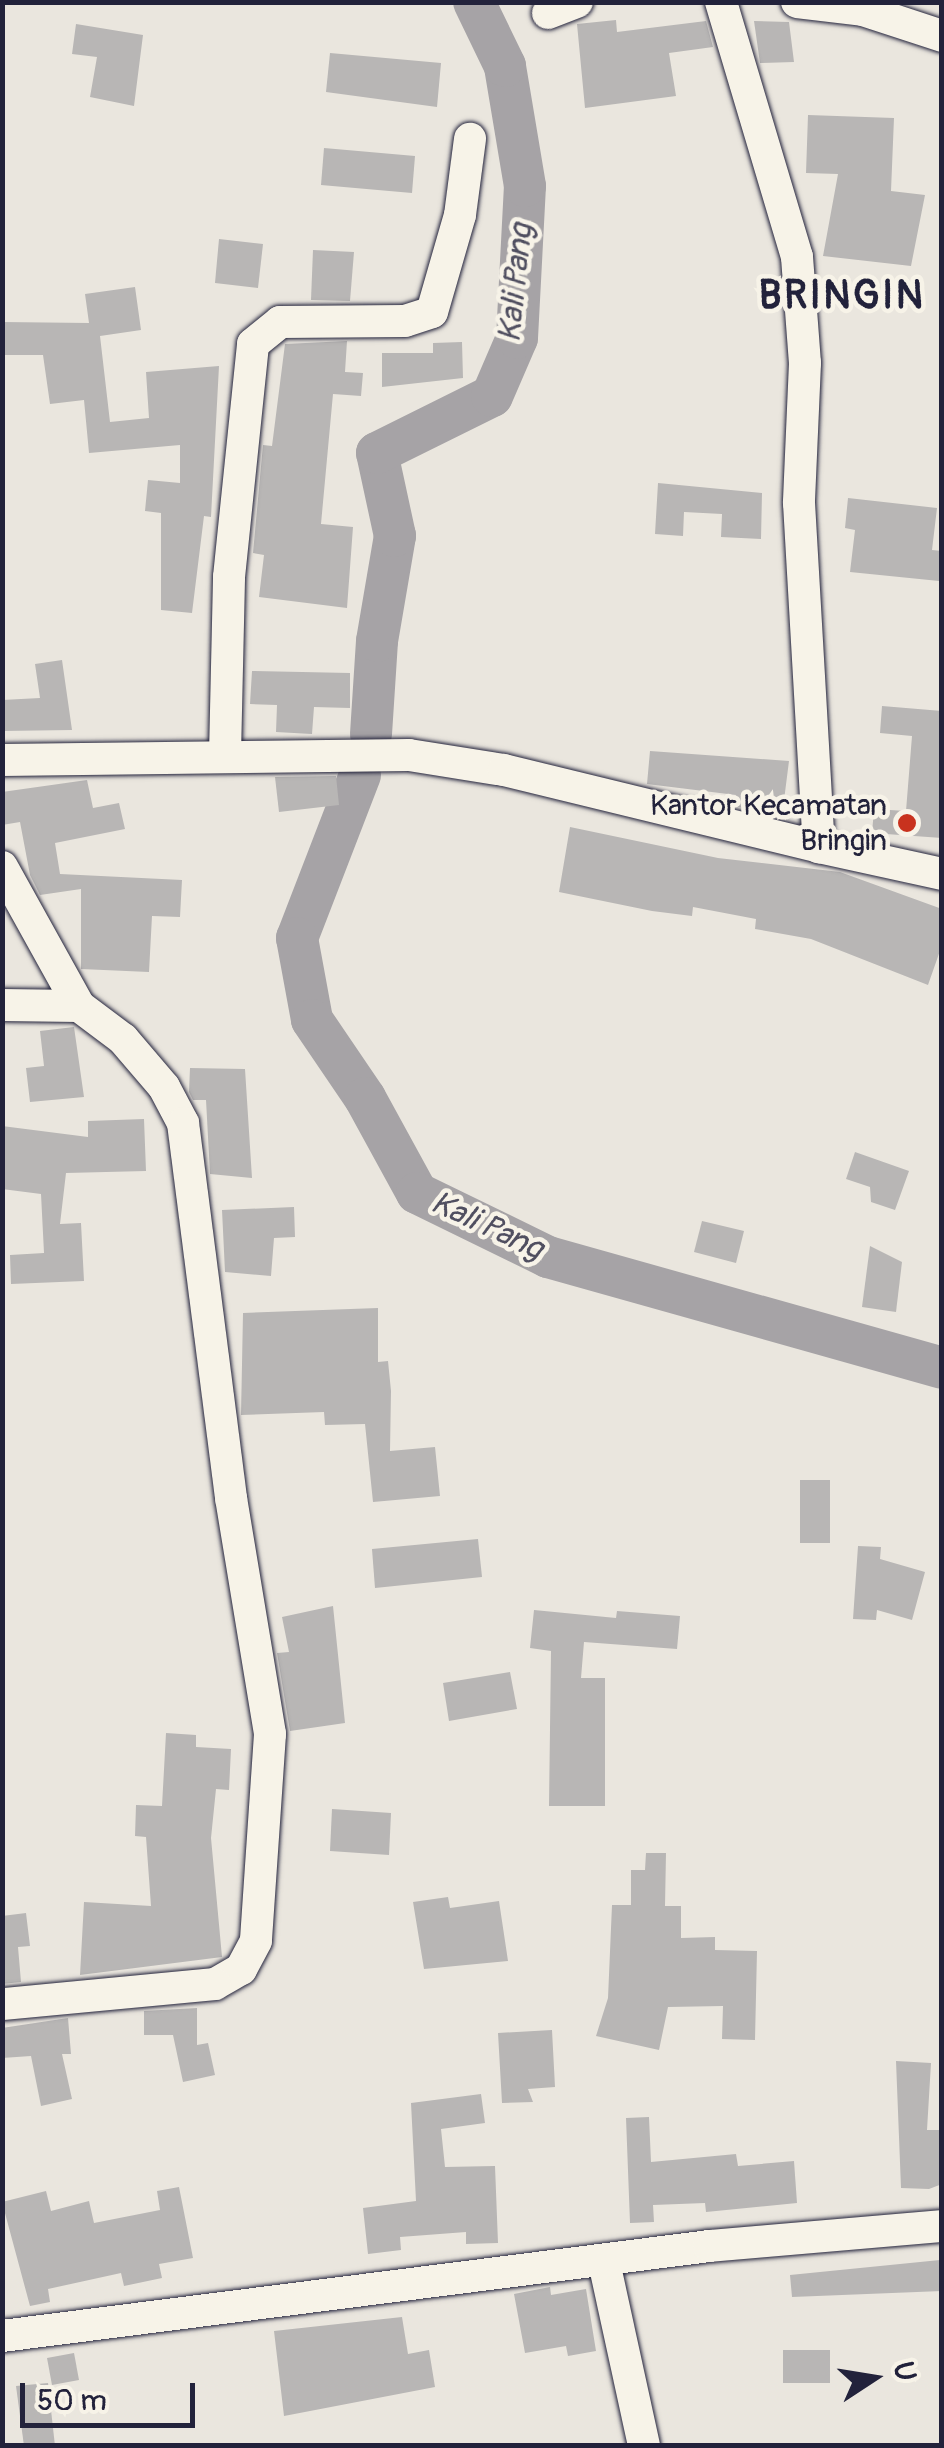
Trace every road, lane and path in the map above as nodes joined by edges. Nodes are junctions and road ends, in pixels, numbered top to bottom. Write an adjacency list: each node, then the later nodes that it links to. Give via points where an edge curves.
1 (721, 2): 7 (street, via 798,257 804,363 800,503)
2 (797, 2): 3 (street, via 864,10)
3 (942, 36)
4 (470, 139): 5 (street, via 460,216 432,312 405,322 280,322 253,344 229,577)
5 (226, 755): 6 (street); 7 (street, via 408,755 504,770)
6 (2, 760)
7 (819, 847): 9 (street)
8 (2, 867): 11 (street)
9 (942, 874)
10 (2, 1006): 11 (street)
11 (79, 1006): 12 (street, via 122,1039 164,1087 182,1124 195,1184 231,1498 270,1734 256,1942 241,1969 215,1984)
12 (2, 2004)
13 (942, 2226): 14 (street)
14 (604, 2262): 15 (street); 16 (street)
15 (2, 2336)
16 (644, 2446)

